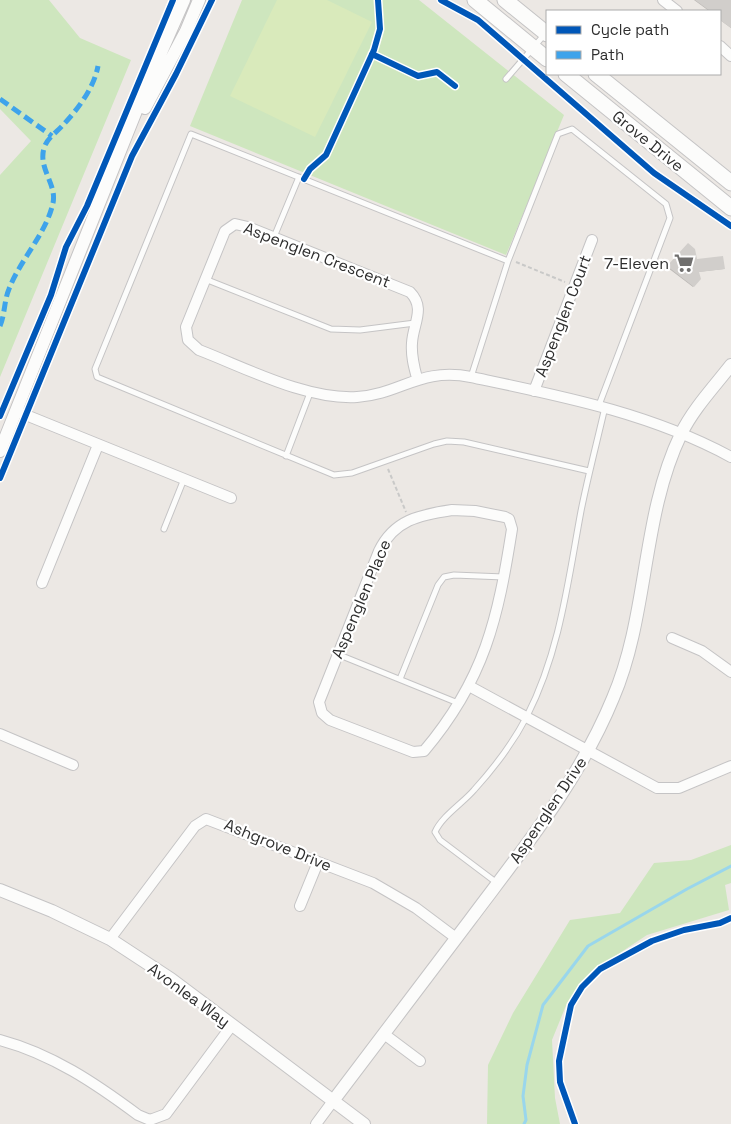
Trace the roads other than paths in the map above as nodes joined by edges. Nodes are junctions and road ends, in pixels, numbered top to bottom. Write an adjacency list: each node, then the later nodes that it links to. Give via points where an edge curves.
1 (184, 0): 16 (street)
2 (199, 0): 16 (street)
3 (475, 0): 9 (main road)
4 (505, 0): 7 (main road)
5 (663, 0): 6 (street)
6 (676, 10)
7 (546, 32)
8 (546, 34): 9 (lane)
9 (533, 47): 12 (main road); 15 (lane)
10 (721, 47): 11 (street)
11 (731, 56)
12 (546, 58)
13 (567, 75): 19 (main road, Grove Drive)
14 (597, 75): 18 (main road, Grove Drive)
15 (506, 79)
16 (113, 172): 31 (street)
17 (299, 177): 20 (lane); 22 (lane); 35 (lane, via 192,134 95,369 97,377)
18 (731, 183)
19 (731, 208)
20 (274, 237): 23 (street, Aspenglen Crescent, via 240,224 230,226 222,237); 24 (street, Aspenglen Crescent, via 410,292 418,302)
21 (592, 240): 28 (street, Aspenglen Court)
22 (508, 261): 26 (lane); 30 (lane, via 558,134 572,129 666,204 670,218 668,225)
23 (205, 279): 24 (lane, via 331,329 360,330); 29 (street, Aspenglen Crescent, via 186,326 185,334 193,346)
24 (416, 323): 27 (street, Aspenglen Crescent, via 411,352)
25 (731, 365): 32 (street, Aspenglen Drive)
26 (471, 377): 27 (street, Aspenglen Crescent, via 440,374); 28 (street, Aspenglen Crescent)
27 (417, 378): 29 (street, Aspenglen Crescent, via 367,396 334,398)
28 (534, 391): 30 (street, Aspenglen Crescent)
29 (310, 393): 35 (lane)
30 (602, 406): 32 (street, Aspenglen Crescent); 37 (lane)
31 (16, 412): 33 (street); 34 (street)
32 (682, 432): 36 (street, Aspenglen Crescent); 51 (street, Aspenglen Drive, via 661,487 625,661 614,697)
33 (98, 445): 38 (street); 42 (street)
34 (0, 451)
35 (286, 456): 37 (lane, via 339,476 455,440)
36 (731, 457)
37 (590, 471): 49 (lane, via 558,636)
38 (184, 479): 39 (street); 40 (lane)
39 (231, 498)
40 (164, 529)
41 (504, 577): 44 (street, Aspenglen Place, via 512,529 509,519 475,511 452,510 402,524 388,534 378,551); 46 (lane, via 444,577); 47 (street, Aspenglen Place, via 493,628)
42 (42, 583)
43 (672, 638): 45 (street, via 702,652)
44 (337, 654): 46 (lane); 48 (street, Aspenglen Place, via 319,702 322,712 330,720 408,751 420,752 431,743)
45 (731, 672)
46 (400, 679): 48 (lane)
47 (469, 686): 48 (street, Aspenglen Place); 49 (street)
48 (459, 703)
49 (526, 717): 51 (street); 55 (lane, via 497,763 436,832 440,840)
50 (0, 734): 52 (street)
51 (588, 749): 53 (street, via 664,789 679,788); 55 (street, Aspenglen Drive, via 568,786)
52 (73, 765)
53 (731, 766)
54 (318, 862): 57 (street); 58 (street, Ashgrove Drive, via 387,890); 59 (street, Ashgrove Drive, via 206,818 195,826)
55 (497, 884): 58 (street, Aspenglen Drive)
56 (0, 890): 59 (street, Avonlea Way)
57 (300, 906)
58 (456, 938): 61 (street, Aspenglen Drive)
59 (110, 939): 60 (street, Avonlea Way)
60 (232, 1025): 62 (street, via 166,1114 150,1120 76,1072 20,1045); 64 (street, Avonlea Way)
61 (384, 1034): 63 (street); 64 (street, Aspenglen Drive)
62 (0, 1040)
63 (420, 1061)
64 (334, 1101): 65 (street, Aspenglen Drive); 66 (street, Avonlea Way)
65 (316, 1124)
66 (364, 1124)

